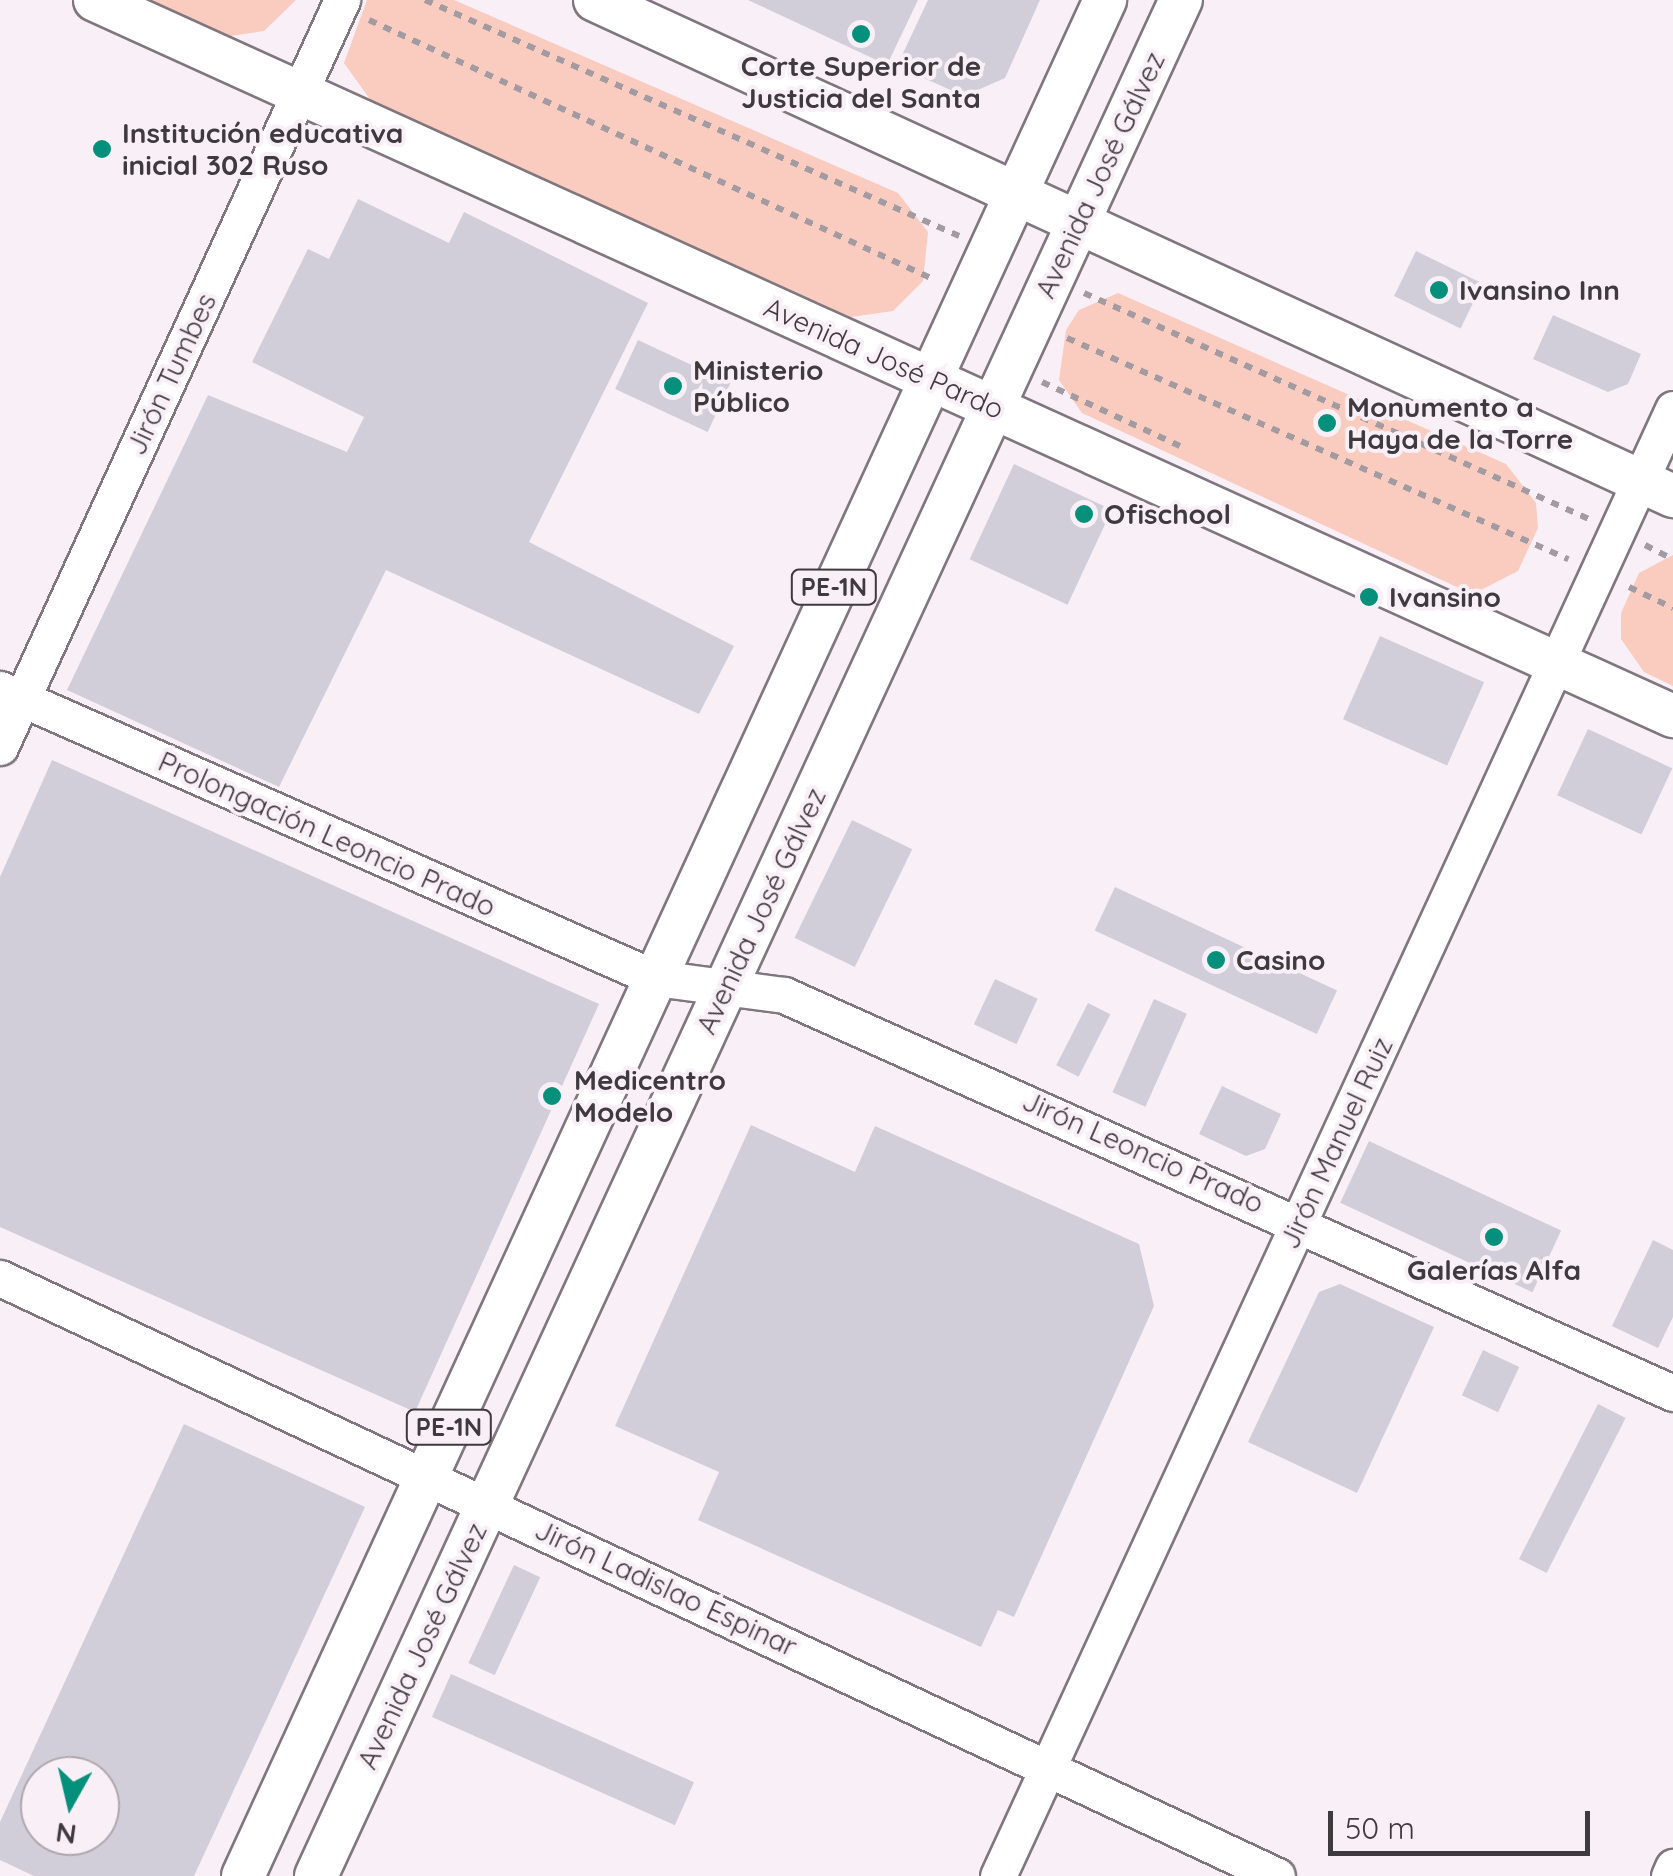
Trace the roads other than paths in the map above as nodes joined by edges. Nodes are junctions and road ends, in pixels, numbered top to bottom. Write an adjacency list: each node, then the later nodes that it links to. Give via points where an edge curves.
1 (95, 0): 6 (main road, Avenida José Pardo)
2 (594, 0): 7 (main road)
3 (1106, 0): 7 (main road, PE-1N)
4 (1181, 0): 8 (main road, Avenida José Gálvez / PE-1N)
5 (341, 3): 6 (street, Jirón Tumbes)
6 (299, 92): 9 (main road, Avenida José Pardo); 14 (street, Jirón Tumbes)
7 (1013, 196): 8 (main road); 9 (main road, PE-1N)
8 (1077, 224): 10 (main road, Avenida José Gálvez / PE-1N); 12 (main road)
9 (929, 378): 10 (main road, Avenida José Pardo); 17 (main road, PE-1N)
10 (993, 407): 13 (main road, Avenida José Pardo); 18 (main road, Avenida José Gálvez / PE-1N)
11 (1673, 410): 12 (street, Jirón Manuel Ruiz)
12 (1657, 488): 13 (street, Jirón Manuel Ruiz, via 1598,572)
13 (1556, 664): 15 (main road, Avenida José Pardo); 19 (street, Jirón Manuel Ruiz)
14 (11, 695): 16 (street, Jirón Tumbes); 17 (street, Prolongación Leoncio Prado)
15 (1673, 716)
16 (0, 747)
17 (655, 978): 18 (street, Jirón Leoncio Prado); 22 (main road, PE-1N)
18 (728, 982): 19 (street, Jirón Leoncio Prado, via 784,995); 23 (main road, Avenida José Gálvez / PE-1N)
19 (1300, 1221): 21 (street, Jirón Leoncio Prado); 24 (street, Jirón Manuel Ruiz)
20 (0, 1278): 22 (street, Jirón Ladislao Espinar)
21 (1673, 1394)
22 (426, 1476): 23 (street, Jirón Ladislao Espinar); 26 (main road, PE-1N)
23 (488, 1504): 24 (street, Jirón Ladislao Espinar); 27 (main road, Avenida José Gálvez / PE-1N)
24 (1049, 1769): 28 (street, Jirón Manuel Ruiz); 29 (street, Jirón Ladislao Espinar)
25 (1673, 1867): 30 (street)
26 (243, 1876)
27 (316, 1876)
28 (998, 1876)
29 (1277, 1876)
30 (1669, 1876)

